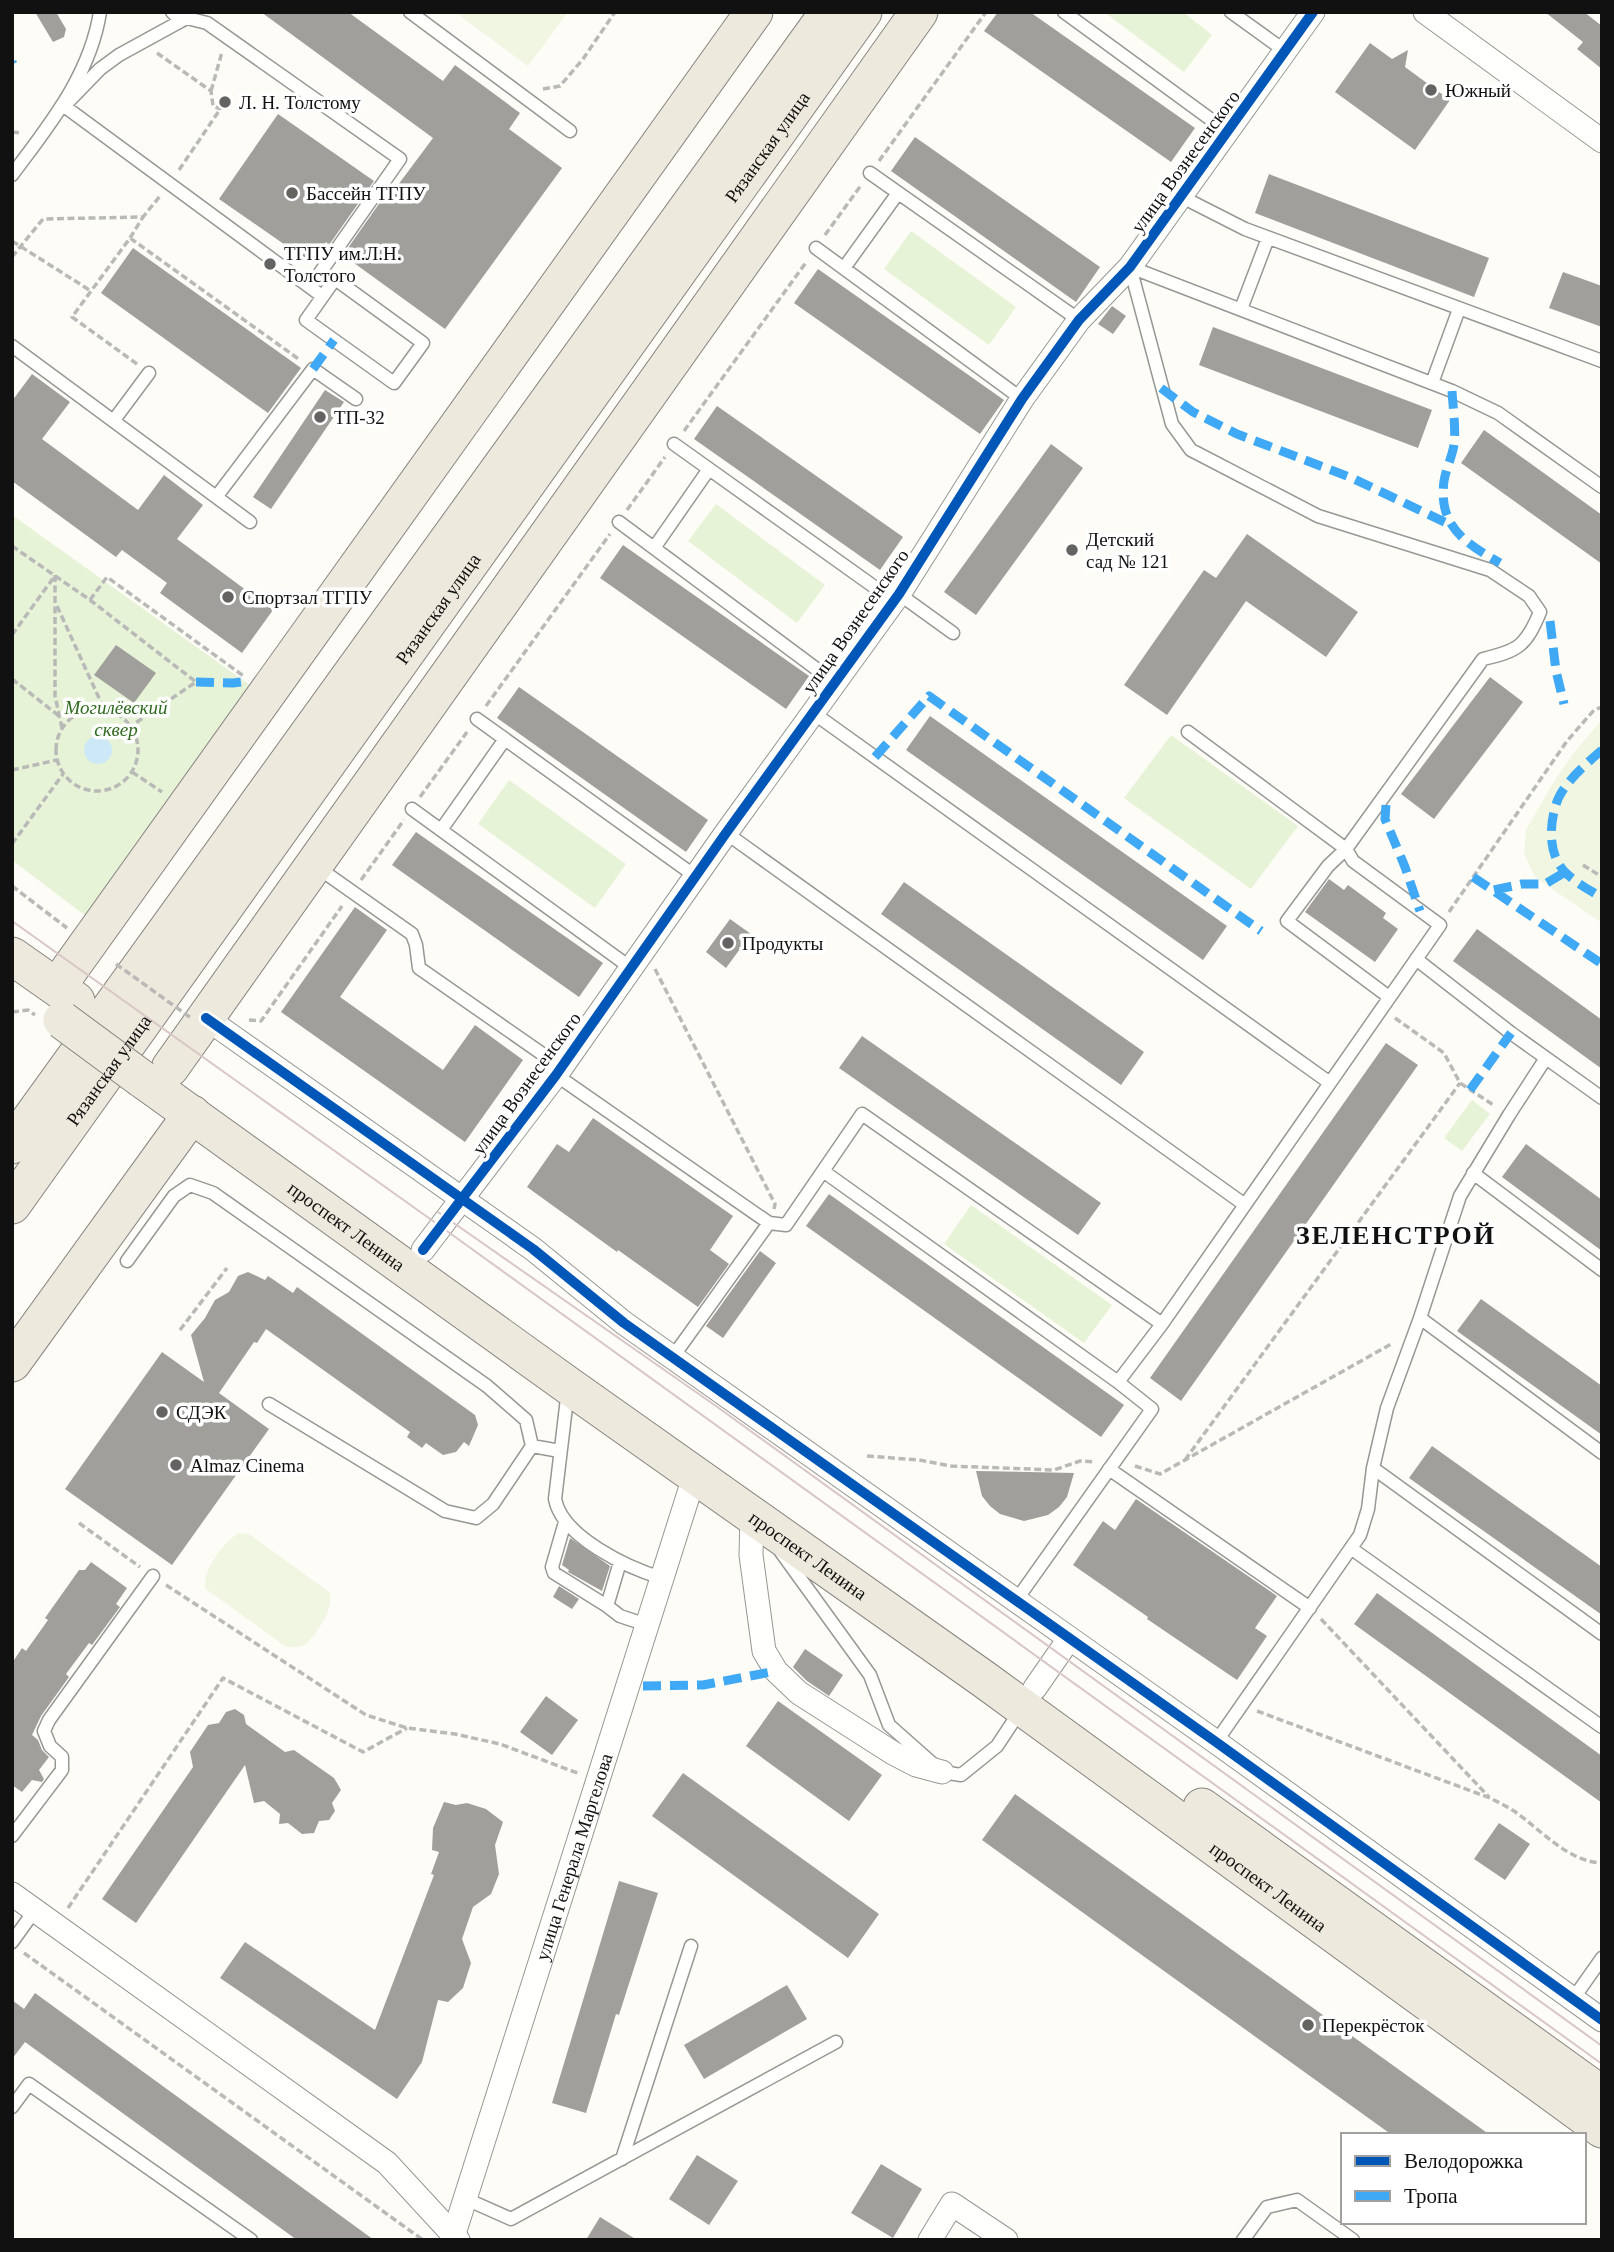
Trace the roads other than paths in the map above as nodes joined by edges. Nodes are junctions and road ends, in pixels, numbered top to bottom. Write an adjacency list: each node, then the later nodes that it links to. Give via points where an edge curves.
1 (100, 12): 13 (lane, via 86,60)
2 (410, 12): 14 (lane)
3 (754, 12): 61 (main road, via 186,808)
4 (829, 12): 70 (main road, Рязанская улица)
5 (863, 12): 74 (main road, Рязанская улица)
6 (919, 12): 55 (main road)
7 (1064, 12): 15 (lane)
8 (1231, 12): 12 (lane)
9 (1313, 12): 12 (street, улица Вознесенского)
10 (1424, 12): 16 (street)
11 (176, 17): 13 (lane, via 100,69); 25 (lane, via 200,20 400,159)
12 (1285, 51): 15 (street, улица Вознесенского)
13 (64, 106): 18 (lane); 25 (lane)
14 (570, 131)
15 (1228, 132): 20 (street, улица Вознесенского)
16 (1602, 141)
17 (870, 173): 19 (lane)
18 (12, 175)
19 (898, 193): 24 (lane); 29 (lane)
20 (1182, 197): 21 (lane); 23 (street, улица Вознесенского)
21 (1268, 238): 27 (lane); 28 (lane)
22 (816, 248): 24 (lane)
23 (1130, 267): 27 (lane); 29 (street, улица Вознесенского); 54 (lane, via 1171,424 1191,450 1318,516 1490,570 1529,596 1540,612 1531,634 1517,648 1483,659)
24 (844, 268): 35 (lane)
25 (310, 287): 26 (lane)
26 (322, 296): 26 (lane, via 306,320 394,383 423,342 335,279)
27 (1241, 309): 33 (lane)
28 (1459, 309): 31 (lane); 33 (lane)
29 (1079, 320): 35 (street, улица Вознесенского)
30 (12, 346): 36 (lane)
31 (1602, 361)
32 (149, 373): 36 (lane)
33 (1432, 383): 39 (lane, via 1498,413)
34 (356, 399): 40 (lane, via 313,369)
35 (1021, 399): 44 (street, улица Вознесенского)
36 (114, 421): 40 (lane)
37 (674, 444): 38 (lane)
38 (709, 469): 43 (lane); 44 (lane)
39 (1602, 487)
40 (217, 496): 41 (lane)
41 (250, 522)
42 (619, 522): 43 (lane)
43 (653, 548): 46 (lane)
44 (896, 598): 45 (lane); 46 (street, улица Вознесенского)
45 (953, 633)
46 (834, 682): 47 (street, улица Вознесенского)
47 (812, 712): 53 (street, улица Вознесенского); 67 (lane)
48 (477, 719): 50 (lane)
49 (1188, 732): 54 (lane)
50 (505, 739): 52 (lane); 56 (lane)
51 (412, 809): 52 (lane)
52 (440, 830): 59 (lane)
53 (726, 833): 56 (street, улица Вознесенского); 75 (lane)
54 (1346, 849): 58 (lane, via 1353,861 1440,925); 62 (lane, via 1287,921)
55 (315, 865): 63 (main road); 66 (lane, via 412,934 419,968)
56 (695, 876): 59 (street, улица Вознесенского)
57 (12, 956): 61 (main road, проспект Ленина)
58 (1416, 959): 62 (lane); 64 (lane)
59 (631, 968): 66 (street, улица Вознесенского)
60 (12, 985): 61 (main road, проспект Ленина)
61 (65, 1003): 65 (main road, проспект Ленина, bridge)
62 (1386, 1003): 67 (lane)
63 (198, 1018): 65 (main road); 73 (street)
64 (1546, 1058): 68 (lane); 72 (lane)
65 (156, 1068): 69 (main road, проспект Ленина); 77 (main road, проспект Ленина)
66 (559, 1071): 73 (street, улица Вознесенского); 76 (lane)
67 (1330, 1083): 75 (lane)
68 (1602, 1098)
69 (192, 1114): 83 (main road); 85 (main road, проспект Ленина)
70 (12, 1145)
71 (823, 1171): 76 (lane, via 786,1225); 80 (lane, via 862,1114); 84 (lane)
72 (1473, 1173): 79 (lane); 81 (lane, via 1460,1196)
73 (461, 1199): 77 (street, улица Вознесенского); 82 (street)
74 (12, 1205)
75 (1245, 1205): 80 (lane)
76 (769, 1223): 82 (lane)
77 (423, 1250): 90 (main road, проспект Ленина)
78 (127, 1261): 87 (lane, via 174,1196 190,1185 213,1193 486,1386 526,1420)
79 (1602, 1270)
80 (1162, 1324): 84 (lane)
81 (1418, 1324): 89 (lane); 92 (lane, via 1387,1408)
82 (672, 1358): 99 (street)
83 (12, 1363)
84 (1118, 1382): 91 (lane, via 1152,1409)
85 (569, 1386): 88 (lane); 90 (main road, проспект Ленина)
86 (269, 1404): 87 (lane, via 445,1511 476,1518 493,1504)
87 (533, 1446): 88 (lane)
88 (560, 1451): 94 (lane, via 555,1499)
89 (1602, 1453)
90 (699, 1463): 93 (main road, проспект Ленина); 98 (street, улица Генерала Маргелова); 105 (main road, проспект Ленина)
91 (1112, 1464): 99 (lane); 101 (lane)
92 (1373, 1468): 95 (lane, via 1366,1521); 103 (lane)
93 (752, 1515): 105 (main road, проспект Ленина); 108 (lane, via 870,1675 889,1725); 108 (street, via 751,1555 764,1651 776,1671 799,1693 893,1753)
94 (565, 1522): 96 (lane); 100 (lane, via 554,1573)
95 (1352, 1549): 101 (lane); 106 (lane)
96 (620, 1562): 98 (lane); 100 (lane)
97 (153, 1576): 109 (lane, via 49,1720 44,1731 50,1746 62,1757 62,1770)
98 (662, 1578): 102 (street, улица Генерала Маргелова)
99 (1015, 1602): 104 (street)
100 (607, 1606): 102 (lane)
101 (1310, 1608): 107 (lane)
102 (647, 1625): 122 (street, улица Генерала Маргелова)
103 (1602, 1633)
104 (1069, 1639): 105 (street); 107 (street)
105 (1028, 1698): 108 (lane, via 997,1746 961,1775); 118 (main road, проспект Ленина); 120 (main road, проспект Ленина)
106 (1602, 1727)
107 (1216, 1742): 115 (street)
108 (942, 1772)
109 (12, 1836)
110 (12, 1894): 111 (street)
111 (35, 1910): 112 (lane); 123 (street, via 387,2163)
112 (12, 1941)
113 (691, 1946): 121 (lane)
114 (1602, 1958): 115 (lane)
115 (1573, 1999): 116 (street)
116 (1602, 2020)
117 (836, 2042): 121 (lane)
118 (1602, 2095)
119 (12, 2107): 124 (lane, via 29,2084)
120 (1602, 2129)
121 (622, 2159): 122 (lane, via 511,2219)
122 (466, 2199): 123 (street, улица Генерала Маргелова)
123 (454, 2239)
124 (251, 2240)
125 (930, 2240): 126 (street, via 952,2204)
126 (1006, 2240)
127 (1243, 2240): 128 (lane, via 1266,2207 1297,2200)
128 (1353, 2240)

